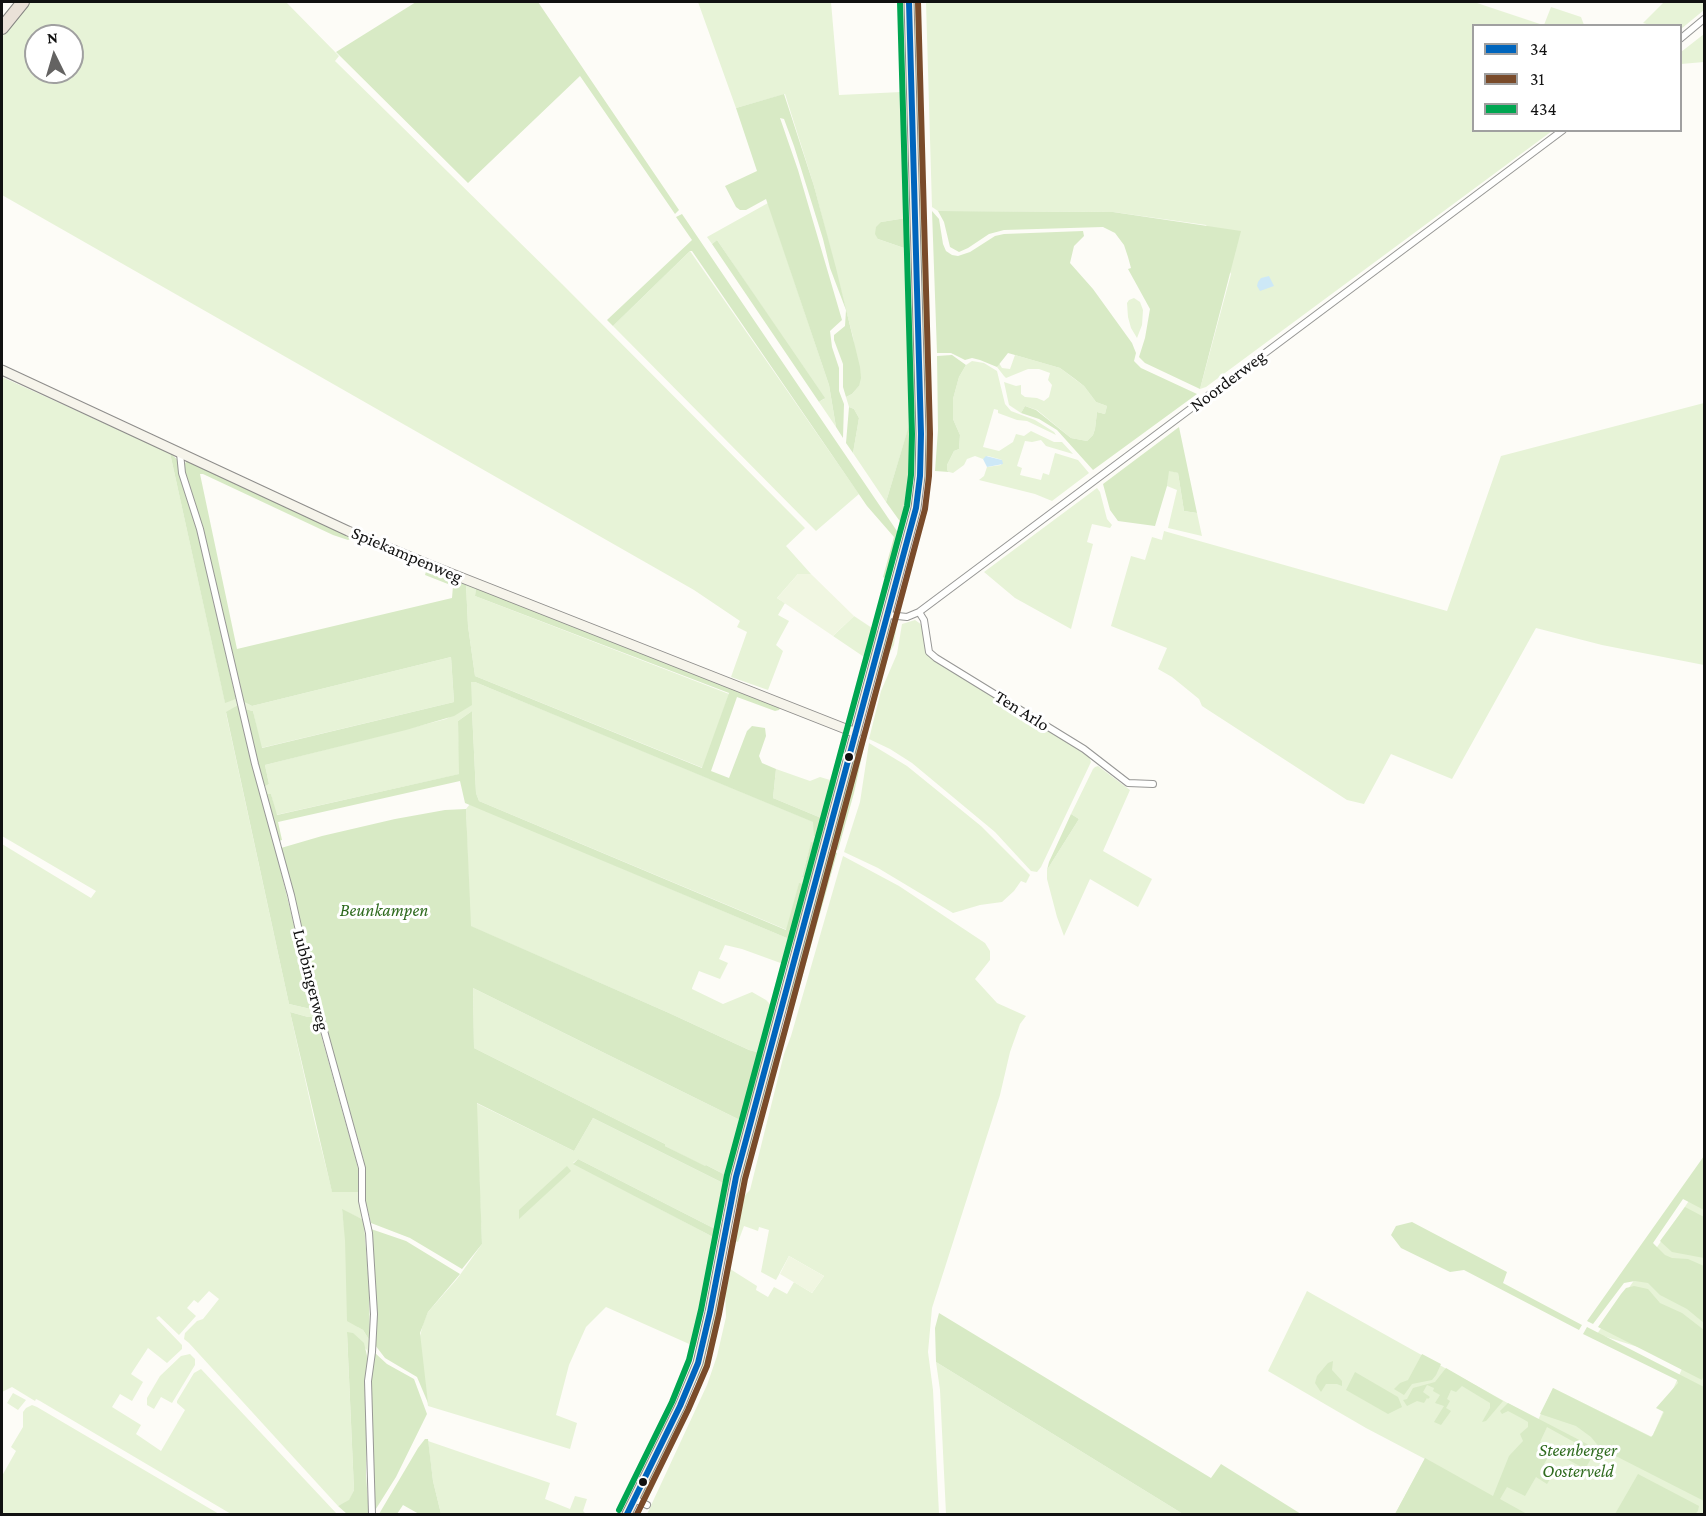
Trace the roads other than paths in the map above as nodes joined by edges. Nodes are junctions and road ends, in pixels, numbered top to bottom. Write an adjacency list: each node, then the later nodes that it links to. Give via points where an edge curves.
1 (23, 2): 4 (highway)
2 (909, 2): 10 (main road, via 920,476 914,521)
3 (1704, 18): 5 (street)
4 (2, 28)
5 (1682, 37)
6 (1560, 132): 9 (street, Noorderweg)
7 (2, 370): 8 (main road, Spiekampenweg)
8 (180, 453): 11 (main road, Spiekampenweg, via 432,566); 15 (street, Lubbingerweg, via 310,981 362,1168 374,1314 368,1381)
9 (919, 612): 10 (street, Noorderweg, via 907,618); 12 (street, Ten Arlo, via 929,652 936,658 1084,749 1128,783)
10 (888, 615): 11 (main road)
11 (856, 733): 13 (main road, via 736,1177 698,1363)
12 (1153, 784)
13 (634, 1499): 14 (street); 16 (main road)
14 (647, 1505)
15 (372, 1515)
16 (627, 1515)

